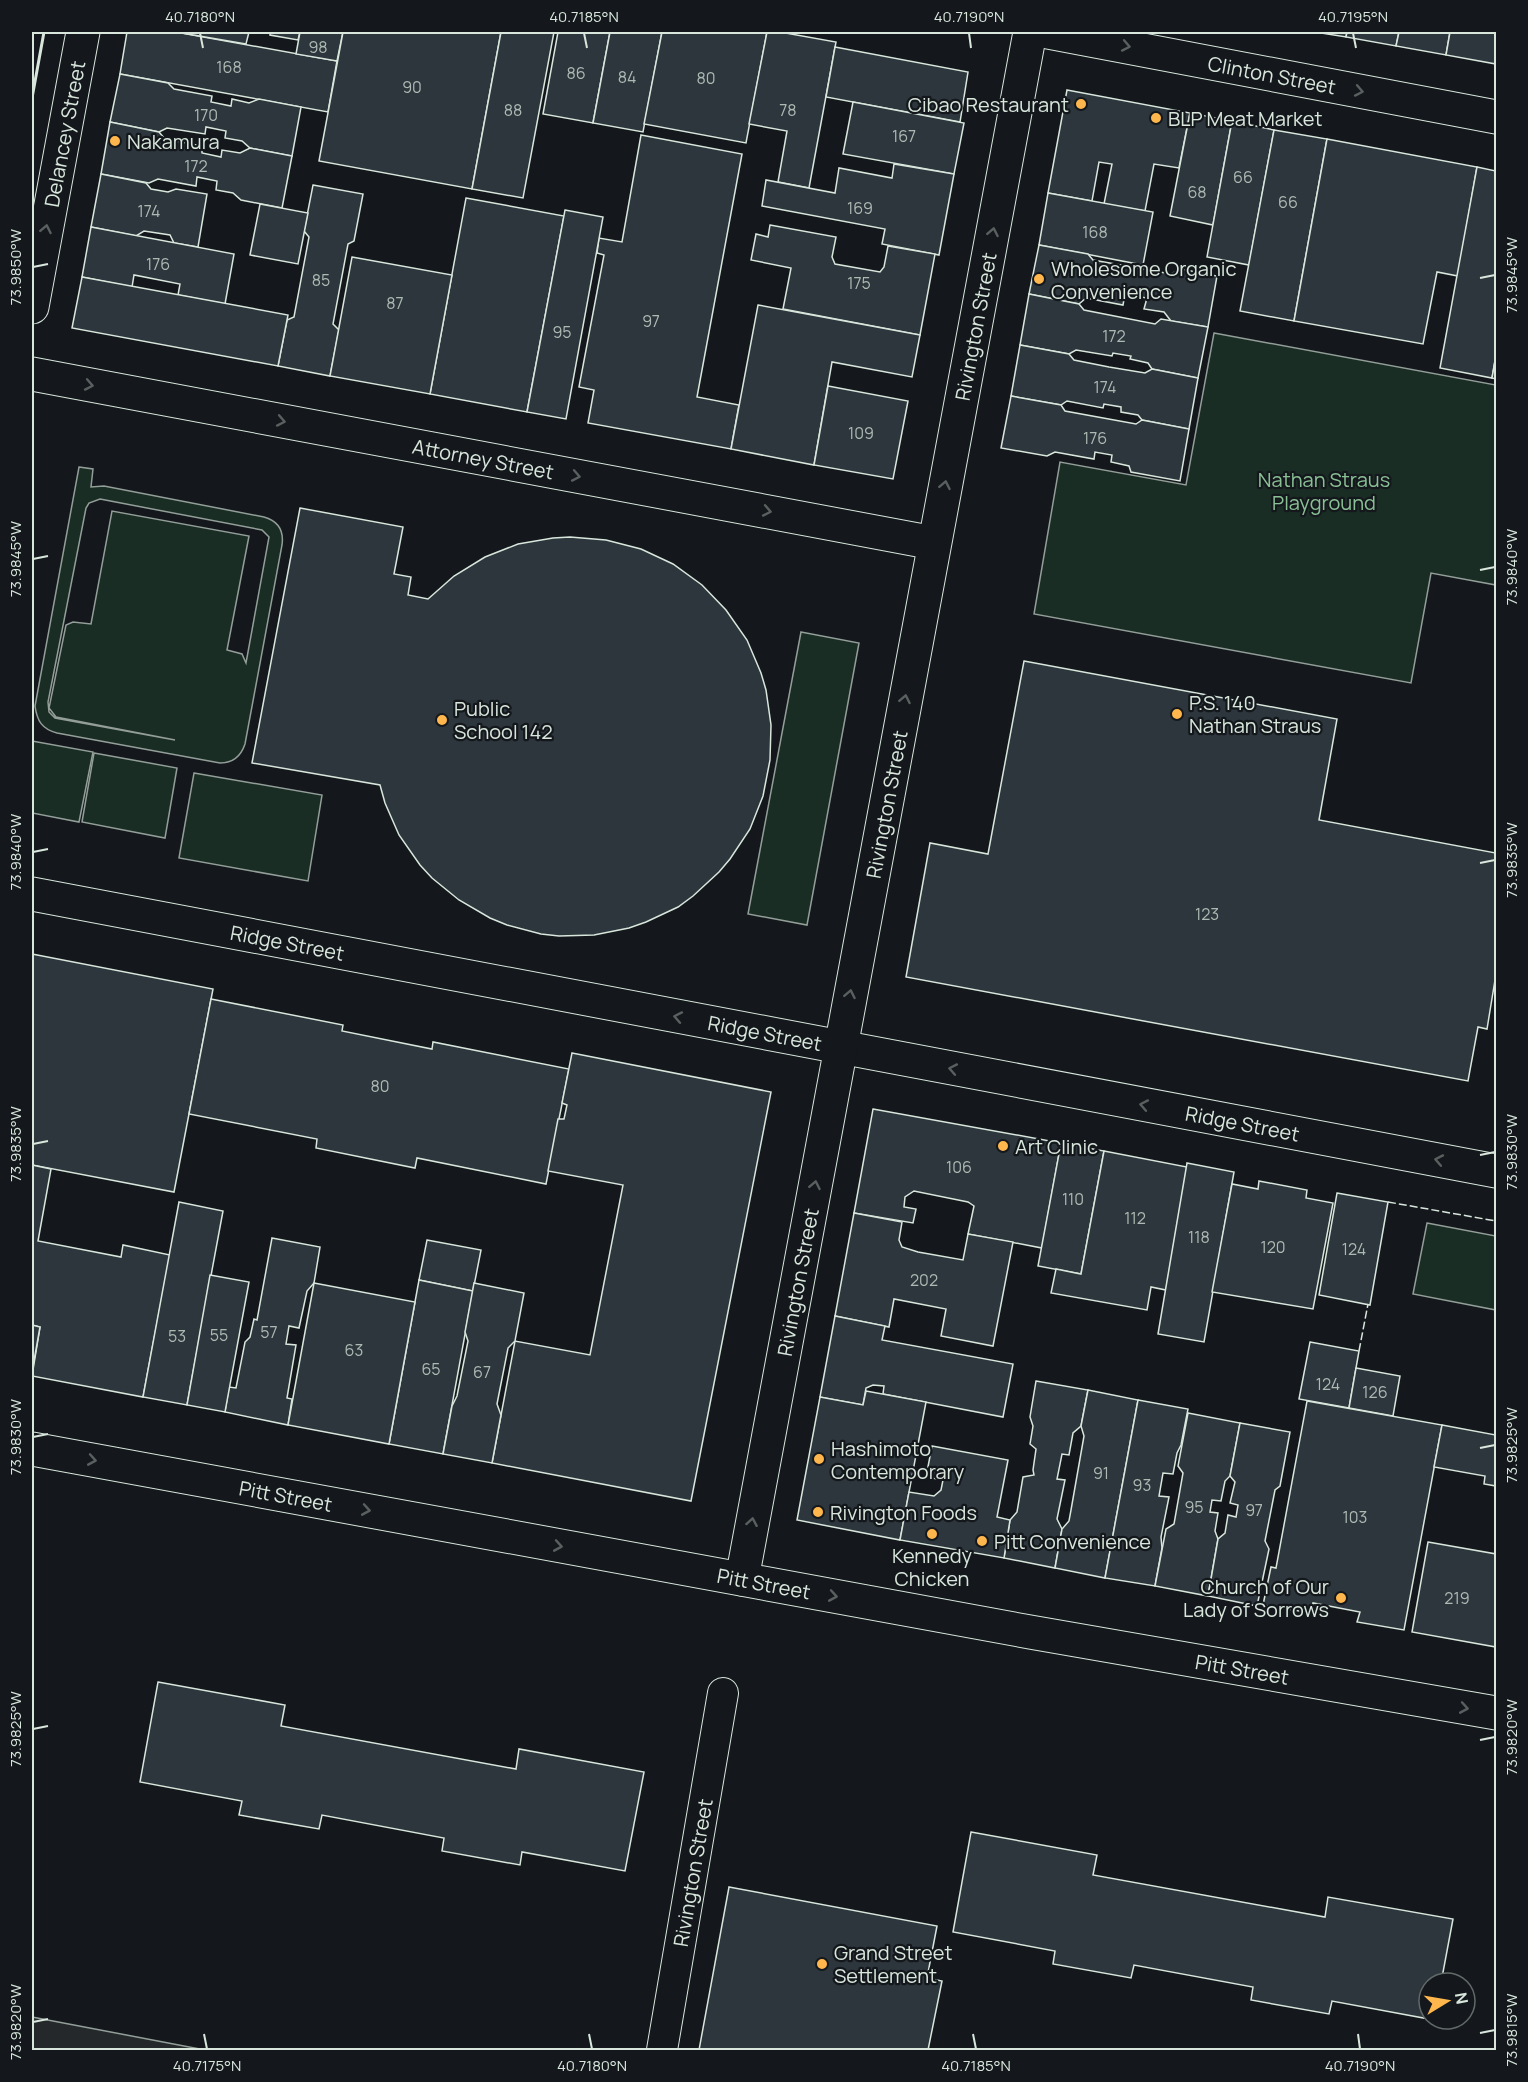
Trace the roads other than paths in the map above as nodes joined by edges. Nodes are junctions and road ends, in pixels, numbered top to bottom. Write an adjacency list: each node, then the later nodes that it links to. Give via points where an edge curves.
1 (83, 32): 5 (street, Delancey Street, one-way to 1)
2 (1030, 32): 7 (street, Rivington Street, one-way to 2)
3 (1048, 32): 4 (street, Clinton Street, one-way to 4)
4 (1497, 117)
5 (32, 307)
6 (32, 374): 7 (street, Attorney Street, one-way to 7)
7 (934, 543): 9 (street, Rivington Street, one-way to 7)
8 (32, 894): 9 (street, Ridge Street, one-way to 8)
9 (840, 1048): 10 (street, Ridge Street, one-way to 9); 12 (street, Rivington Street, one-way to 9)
10 (1497, 1171)
11 (32, 1449): 12 (street, Pitt Street, one-way to 12)
12 (742, 1579): 14 (street, Pitt Street, one-way to 14)
13 (723, 1693): 15 (street, Rivington Street)
14 (1497, 1713)
15 (662, 2050)

